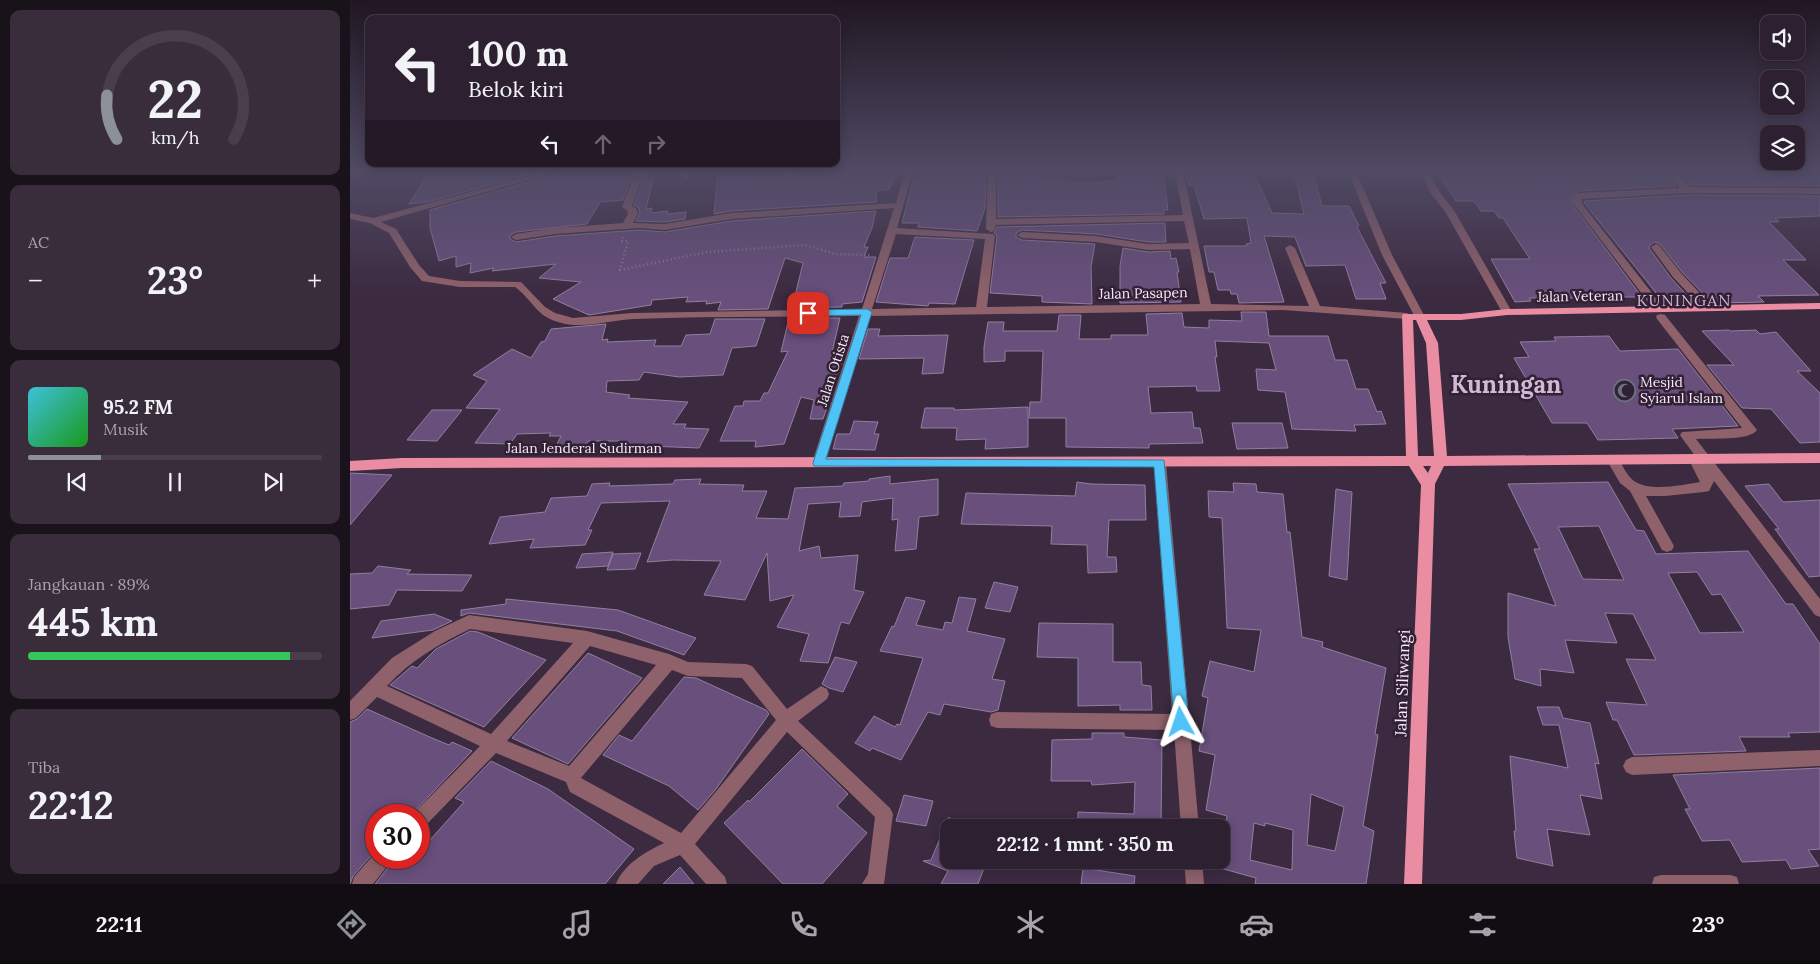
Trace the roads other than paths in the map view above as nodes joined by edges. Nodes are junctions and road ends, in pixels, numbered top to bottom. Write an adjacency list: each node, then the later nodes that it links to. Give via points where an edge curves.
1 (404, 212): 12 (street)
2 (632, 212): 14 (street)
3 (803, 212): 14 (street, via 731,216 665,227)
4 (897, 212): 15 (street, Jalan Otista)
5 (992, 212): 13 (street)
6 (1186, 212): 11 (street)
7 (1369, 212): 31 (street, via 1387,255)
8 (1450, 212): 28 (street)
9 (1584, 212): 29 (street)
10 (350, 216): 12 (street)
11 (1187, 218): 13 (street); 19 (street)
12 (373, 221): 27 (street, Jalan Pasapen, via 393,231 415,268 426,279 460,284 517,284 523,286 550,317 559,320)
13 (992, 222): 16 (street)
14 (626, 227): 18 (street)
15 (891, 231): 16 (street); 27 (street, Jalan Otista)
16 (990, 236): 26 (street)
17 (1022, 236): 19 (street, via 1067,236 1148,247)
18 (516, 237)
19 (1194, 246): 23 (street)
20 (1656, 247): 24 (street)
21 (1290, 248): 25 (street)
22 (1820, 306): 24 (main road, Jalan Veteran)
23 (1206, 307): 25 (street, Jalan Pasapen); 26 (street, Jalan Pasapen)
24 (1708, 308): 29 (main road, Jalan Veteran)
25 (1316, 309): 30 (street, Jalan Pasapen)
26 (981, 310): 27 (street, Jalan Pasapen)
27 (867, 312): 37 (street, Jalan Otista)
28 (1507, 312): 29 (main road, Jalan Veteran); 31 (main road, Jalan Veteran)
29 (1660, 313): 32 (street, via 1751,430 1686,435)
30 (1408, 316): 31 (main road, Jalan Pasapen); 35 (main road)
31 (1420, 317): 36 (main road, via 1432,343)
32 (1698, 458): 33 (main road, Jalan Jenderal Sudirman); 34 (main road, Jalan Jenderal Sudirman); 41 (street, via 1708,482 1704,487); 43 (street)
33 (1820, 458)
34 (1612, 459): 36 (main road, Jalan Jenderal Sudirman); 41 (street, via 1628,484)
35 (1412, 460): 36 (main road, Jalan Jenderal Sudirman); 38 (main road, Jalan Jenderal Sudirman); 40 (main road)
36 (1441, 460): 40 (main road, Jalan Siliwangi)
37 (818, 463): 38 (main road, Jalan Jenderal Sudirman); 39 (main road, Jalan Jenderal Sudirman, via 402,463)
38 (1160, 463): 51 (street)
39 (350, 466)
40 (1428, 484): 66 (main road, Jalan Siliwangi)
41 (1635, 489): 42 (street)
42 (1667, 546)
43 (1820, 610)
44 (587, 638): 45 (street); 46 (street, via 469,622 398,663); 52 (street)
45 (669, 661): 49 (street, via 688,669 746,671); 55 (street)
46 (374, 688): 48 (street); 52 (street)
47 (818, 697): 49 (street)
48 (350, 712)
49 (791, 716): 58 (street); 64 (street, via 884,814 877,879)
50 (997, 720): 51 (street)
51 (1181, 722): 57 (street)
52 (495, 742): 55 (street); 56 (street)
53 (1820, 758): 54 (street)
54 (1632, 766)
55 (572, 776): 58 (street, via 576,786)
56 (430, 809)
57 (1189, 819)
58 (683, 844): 62 (street, via 648,860); 63 (street)
59 (374, 869): 61 (street)
60 (1194, 869): 65 (street)
61 (361, 884)
62 (625, 884)
63 (718, 884)
64 (871, 884)
65 (1195, 884)
66 (1413, 884)
67 (1661, 884): 68 (street)
68 (1730, 884)

